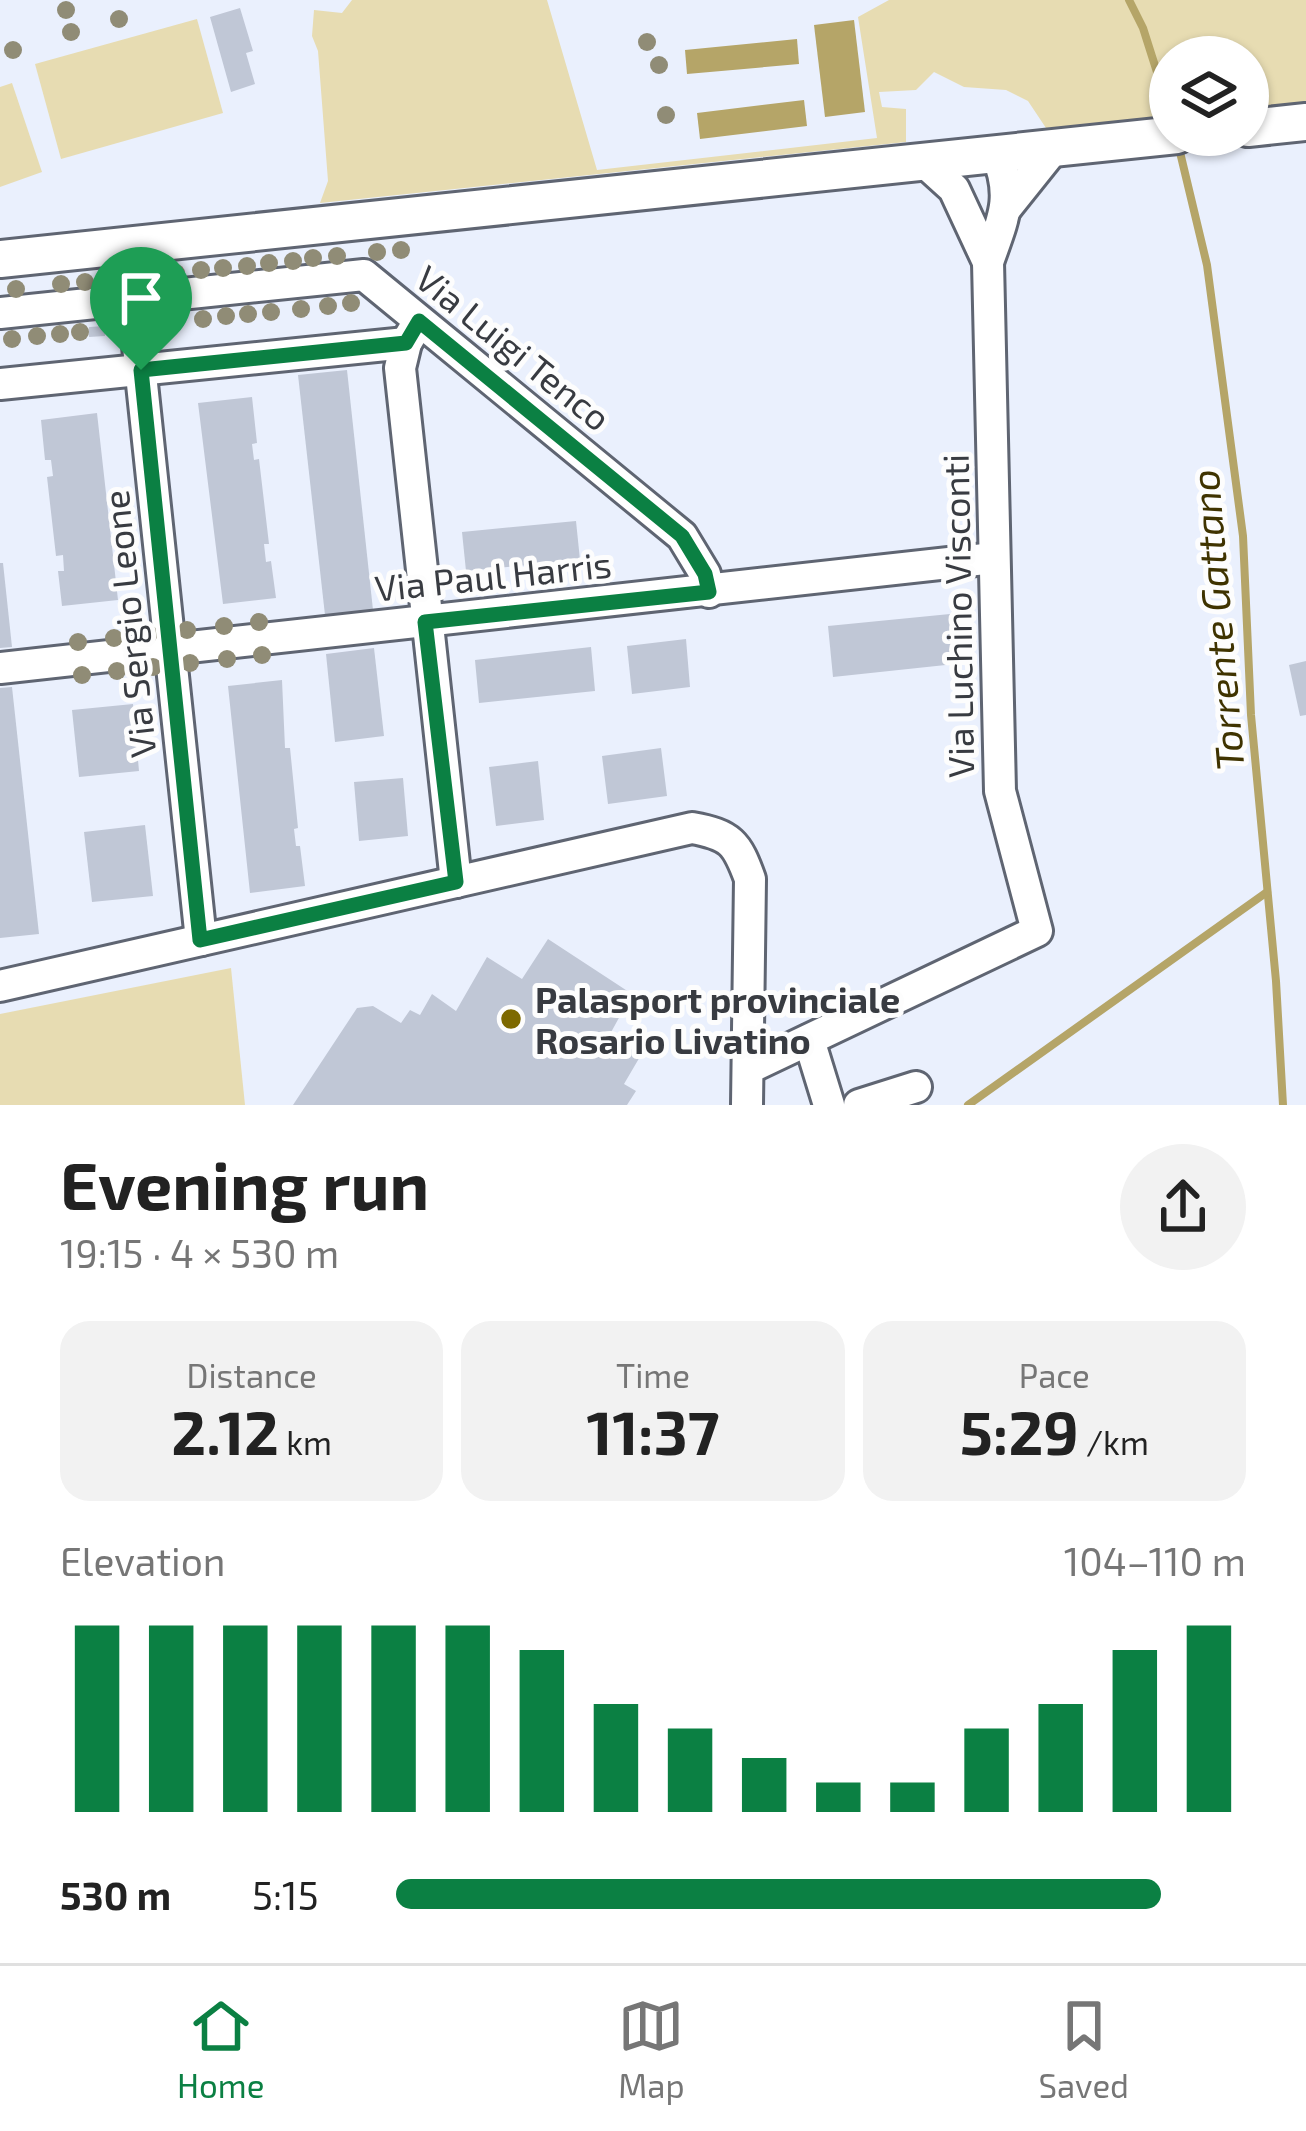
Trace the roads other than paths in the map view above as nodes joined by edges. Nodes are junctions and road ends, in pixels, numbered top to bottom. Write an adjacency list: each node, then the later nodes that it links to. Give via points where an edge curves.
1 (1306, 122): 2 (main road)
2 (1269, 126)
3 (1149, 138): 4 (main road)
4 (1055, 147): 5 (main road); 7 (street, Via Luchino Visconti)
5 (996, 153): 6 (main road); 7 (street)
6 (922, 160): 8 (main road); 9 (street, Via Luchino Visconti, via 954,189)
7 (1007, 206): 9 (street, Via Luchino Visconti)
8 (0, 259)
9 (988, 262): 15 (street, Via Luchino Visconti)
10 (133, 299): 11 (street, Via Luigi Tenco); 12 (street, Via Luigi Tenco, via 364,275); 13 (street, Via Sergio Leone)
11 (0, 313)
12 (412, 332): 13 (street); 16 (street, Via Luigi Tenco, via 682,536); 17 (street, via 400,368)
13 (141, 370): 14 (street); 18 (street, Via Sergio Leone)
14 (0, 384)
15 (994, 558): 16 (street, Via Paul Harris); 23 (street, Via Luchino Visconti, via 1000,791 1037,931)
16 (709, 592): 17 (street, Via Paul Harris)
17 (425, 622): 18 (street, Via Paul Harris); 20 (street)
18 (170, 650): 19 (street, Via Paul Harris); 21 (street, Via Sergio Leone)
19 (0, 668)
20 (456, 882): 21 (street); 24 (street, via 692,828 718,832 739,848 750,879)
21 (200, 940): 22 (street)
22 (0, 986)
23 (809, 1040): 24 (street, Via Luchino Visconti); 27 (street)
24 (749, 1068): 26 (street)
25 (916, 1087): 28 (street)
26 (747, 1105)
27 (829, 1105)
28 (859, 1105)

